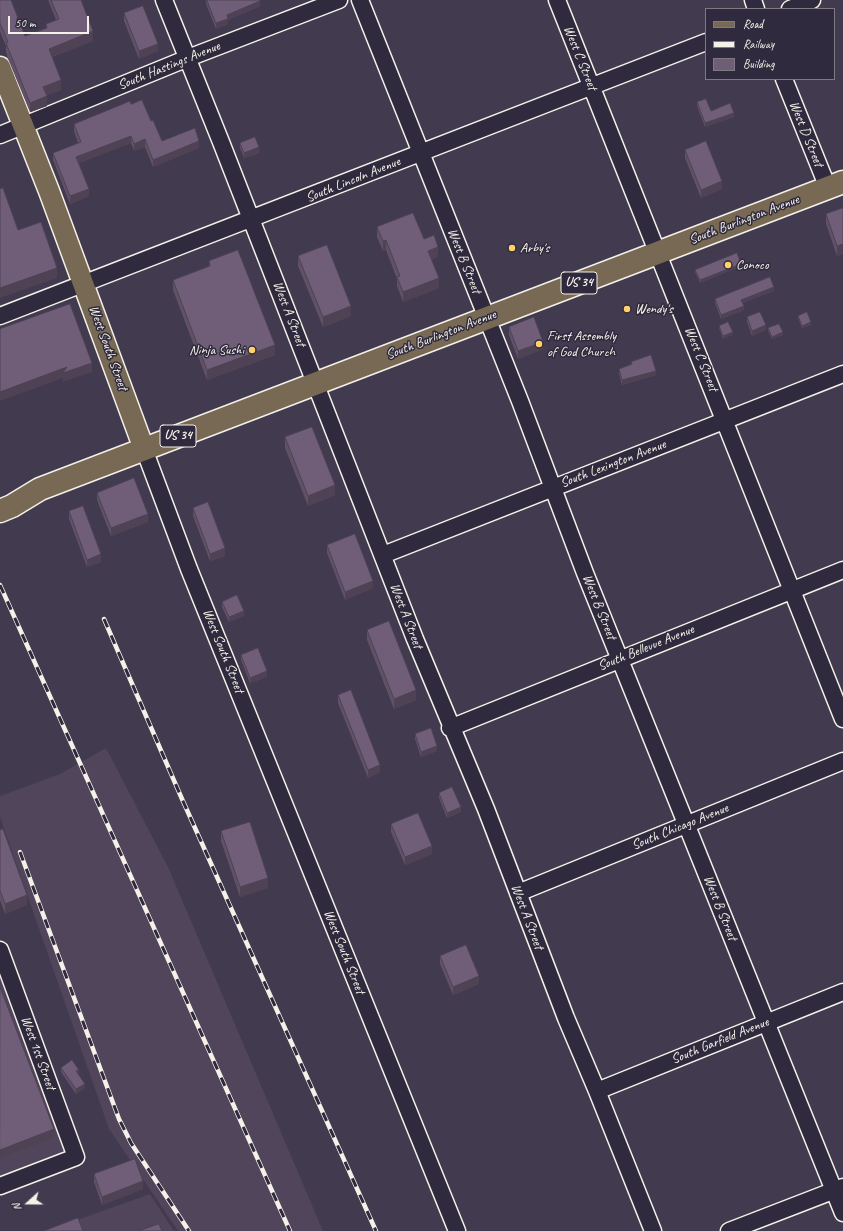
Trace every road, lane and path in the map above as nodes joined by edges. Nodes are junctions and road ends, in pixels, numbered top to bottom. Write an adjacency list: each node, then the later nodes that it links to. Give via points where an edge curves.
1 (164, 0): 8 (street, West A Street)
2 (338, 0): 8 (street, South Hastings Avenue)
3 (360, 0): 14 (street, West B Street)
4 (557, 0): 11 (street, West C Street)
5 (812, 0): 6 (street)
6 (792, 8)
7 (705, 42): 11 (street, South Lincoln Avenue)
8 (188, 58): 12 (street, South Hastings Avenue); 16 (street, West A Street)
9 (0, 67): 12 (main road, West South Street)
10 (784, 80): 15 (street, West D Street)
11 (592, 87): 14 (street, South Lincoln Avenue); 17 (street, West C Street)
12 (23, 126): 13 (street, South Hastings Avenue); 18 (main road, West South Street)
13 (0, 135)
14 (422, 152): 16 (street, South Lincoln Avenue); 20 (street, West B Street)
15 (835, 185): 17 (highway, South Burlington Avenue / US 34)
16 (252, 220): 18 (street, South Lincoln Avenue); 22 (street, West A Street)
17 (658, 253): 20 (highway, South Burlington Avenue / US 34); 23 (street, West C Street)
18 (84, 284): 19 (street, South Lincoln Avenue); 24 (main road, West South Street)
19 (0, 316)
20 (487, 318): 22 (highway, South Burlington Avenue / US 34); 25 (street, West B Street)
21 (843, 374): 23 (street, South Lexington Avenue)
22 (315, 383): 24 (highway, South Burlington Avenue / US 34); 29 (street, West A Street)
23 (725, 420): 25 (street, South Lexington Avenue); 31 (street, West C Street)
24 (144, 449): 26 (highway, South Burlington Avenue / US 34); 45 (street, West South Street, via 189,569)
25 (553, 488): 29 (street, South Lexington Avenue); 32 (street, West B Street)
26 (40, 489): 27 (highway, US 34); 28 (highway, US 34)
27 (0, 495)
28 (0, 511)
29 (383, 555): 34 (street, West A Street)
30 (843, 570): 31 (street, South Bellevue Avenue)
31 (792, 590): 32 (street, South Bellevue Avenue); 33 (street, West C Street)
32 (620, 659): 34 (street, South Bellevue Avenue); 36 (street, West B Street)
33 (843, 719)
34 (450, 728): 37 (street, West A Street, via 486,810)
35 (843, 761): 36 (street, South Chicago Avenue)
36 (686, 825): 37 (street, South Chicago Avenue); 40 (street, West B Street)
37 (518, 893): 41 (street, West A Street)
38 (0, 950): 42 (street, West 1st Street, via 76,1157)
39 (843, 992): 40 (street, South Garfield Avenue)
40 (767, 1022): 41 (street, South Garfield Avenue); 43 (street, West B Street)
41 (597, 1091): 46 (street, West A Street)
42 (0, 1186)
43 (839, 1189): 44 (street, West B Street); 47 (street)
44 (843, 1213)
45 (457, 1231)
46 (653, 1231)
47 (729, 1231)

